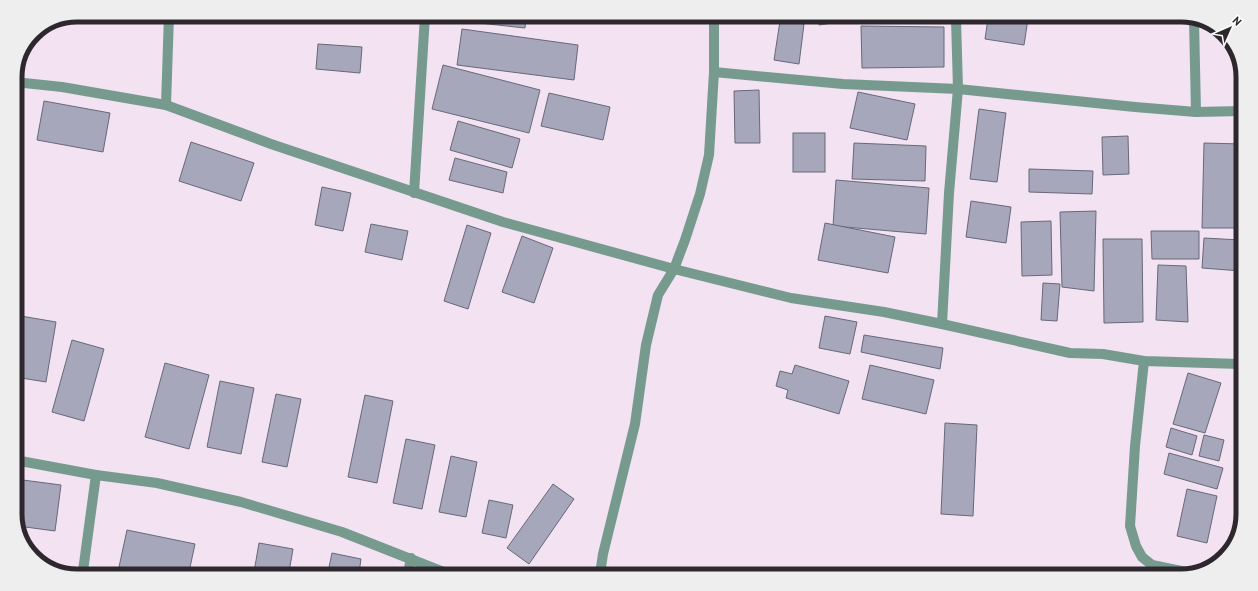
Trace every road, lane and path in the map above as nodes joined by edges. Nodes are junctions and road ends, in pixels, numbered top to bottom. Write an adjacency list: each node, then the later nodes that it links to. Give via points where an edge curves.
1 (169, 22): 9 (street)
2 (425, 22): 12 (street)
3 (714, 22): 6 (street)
4 (956, 22): 8 (street)
5 (1194, 24): 11 (street)
6 (714, 72): 8 (street, via 843,84); 13 (street, via 709,155 700,194)
7 (22, 83): 9 (street)
8 (958, 88): 11 (street, via 1135,108); 14 (street)
9 (166, 105): 12 (street)
10 (1236, 111): 11 (street)
11 (1196, 112)
12 (414, 193): 13 (street, via 503,222)
13 (674, 269): 14 (street, via 791,298); 23 (street, via 658,295 646,345 635,424)
14 (942, 324): 15 (street, via 1070,353 1103,354)
15 (1144, 361): 16 (street); 24 (street, via 1130,526 1142,557 1152,564)
16 (1236, 364)
17 (22, 461): 18 (street)
18 (96, 475): 19 (street, via 157,483 241,502 342,532); 20 (street)
19 (411, 558): 21 (street); 22 (street)
20 (83, 569)
21 (409, 569)
22 (437, 569)
23 (601, 569)
24 (1174, 569)

